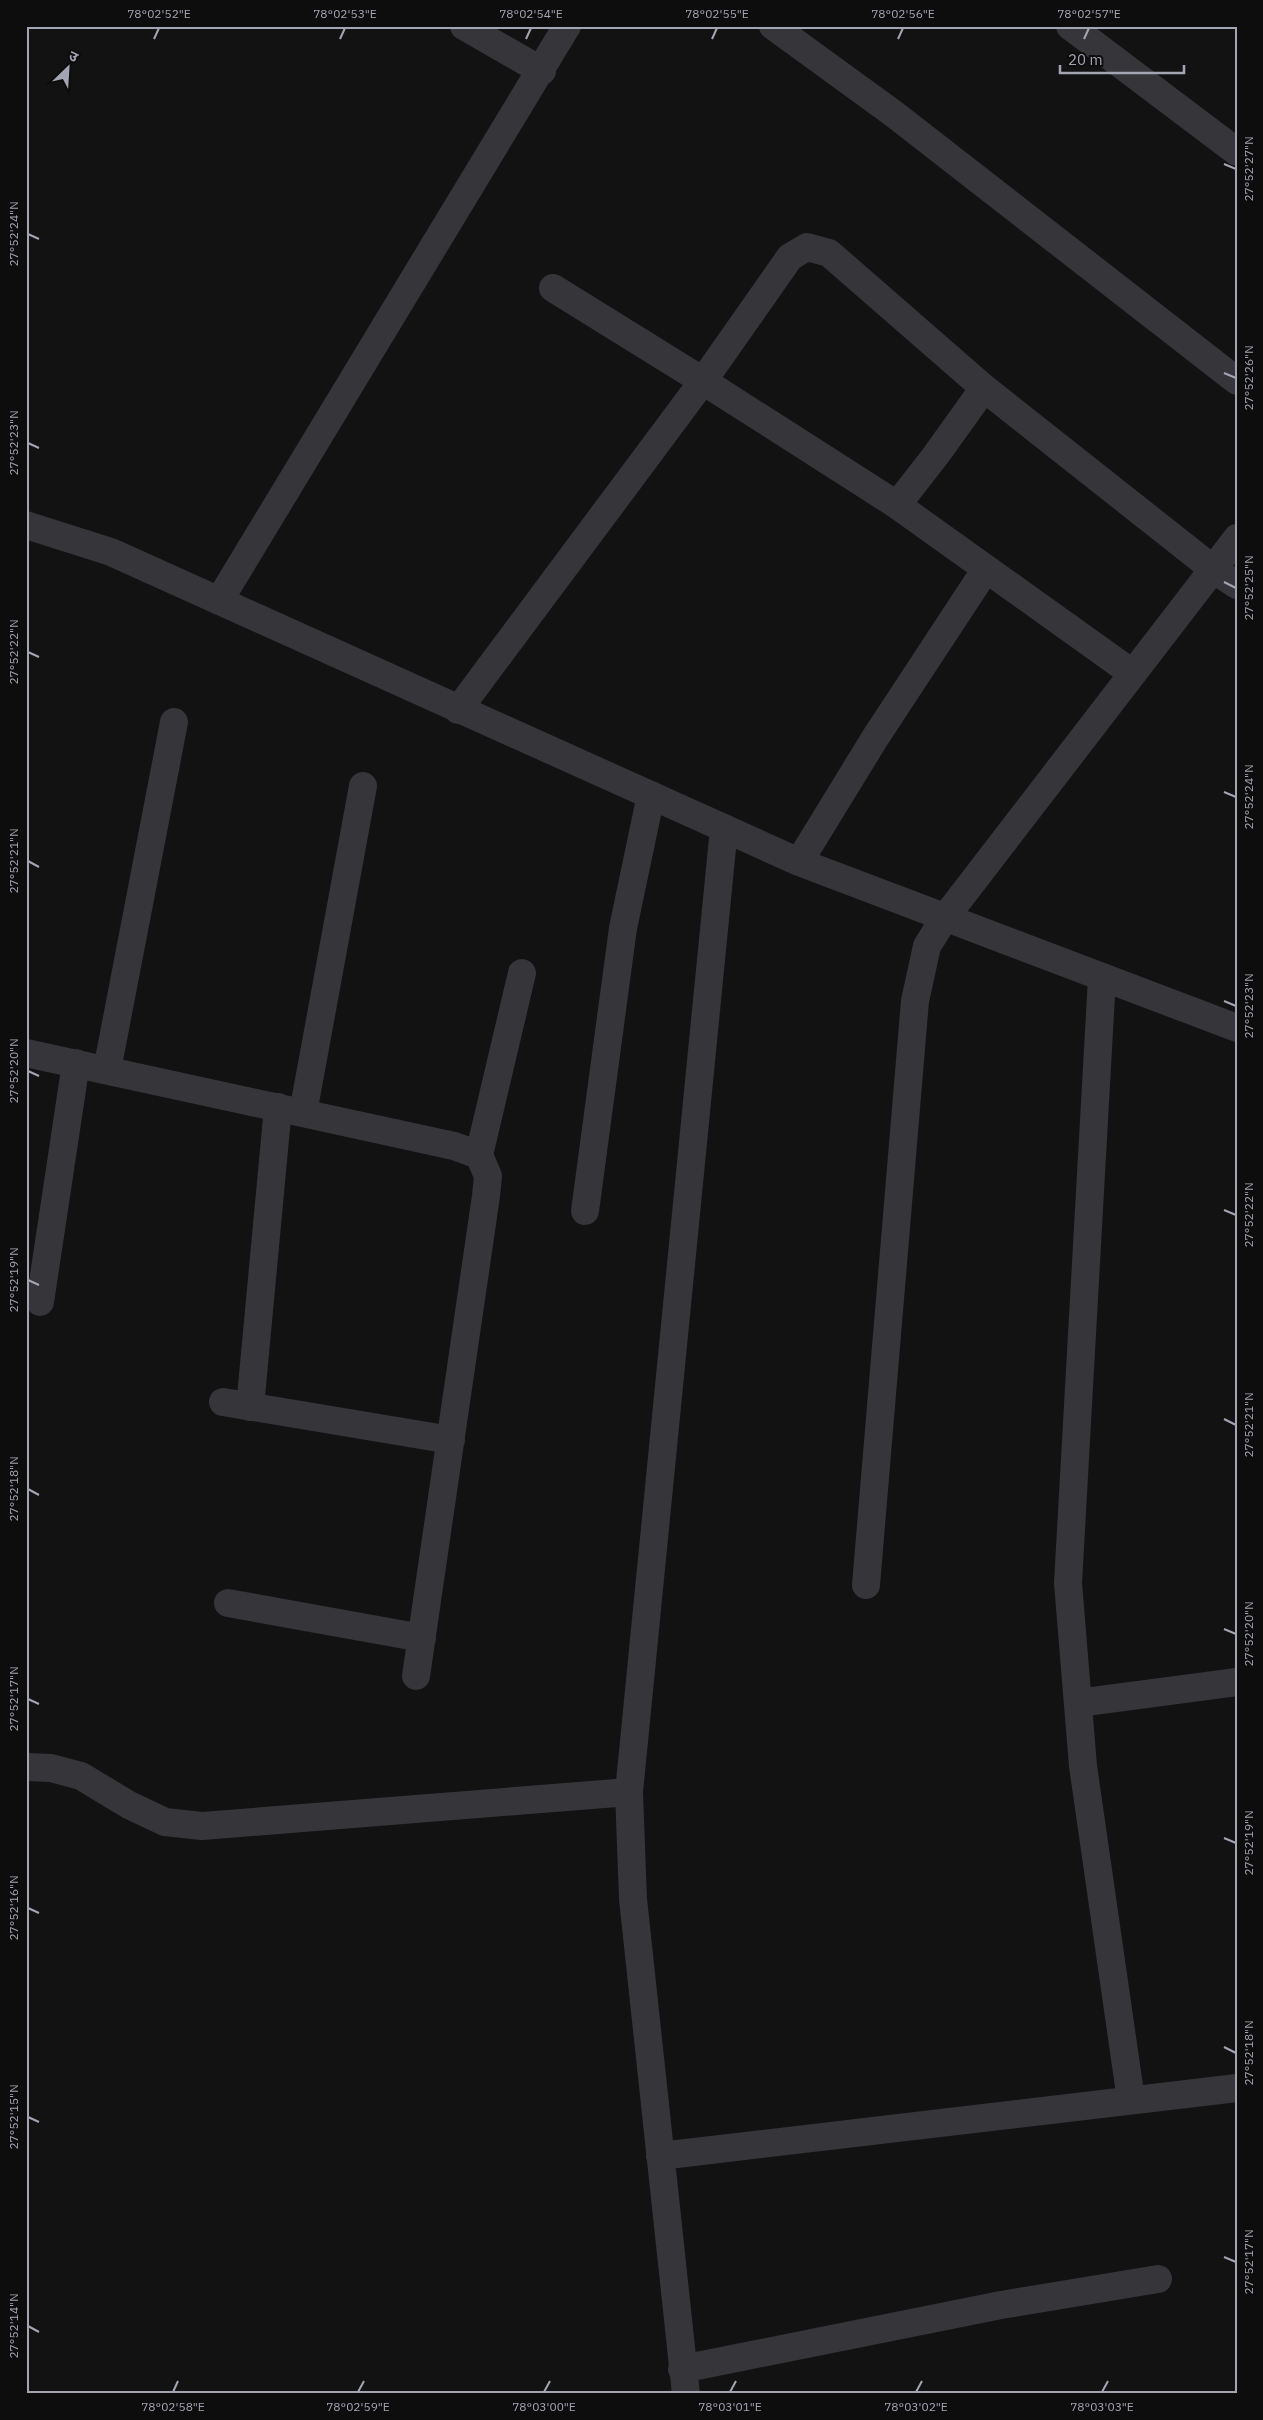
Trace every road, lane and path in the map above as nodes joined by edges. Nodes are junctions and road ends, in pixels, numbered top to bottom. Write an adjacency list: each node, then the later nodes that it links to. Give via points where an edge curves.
1 (464, 26): 5 (street)
2 (567, 26): 5 (street)
3 (773, 26): 9 (street, via 894,114)
4 (1070, 26): 6 (street)
5 (542, 71): 17 (street)
6 (1237, 152)
7 (553, 288): 8 (street)
8 (703, 381): 10 (street, via 790,257 806,247 829,253); 11 (street); 19 (street)
9 (1237, 381)
10 (984, 388): 11 (street); 15 (street)
11 (897, 505): 14 (street)
12 (26, 525): 17 (street, via 110,552)
13 (1237, 538): 15 (street)
14 (986, 569): 18 (street); 24 (street, via 875,738)
15 (1213, 569): 16 (street); 18 (street)
16 (1237, 585)
17 (219, 601): 19 (street)
18 (1132, 673): 25 (street)
19 (458, 710): 22 (street)
20 (174, 722): 31 (street)
21 (363, 786): 32 (street)
22 (651, 795): 23 (street); 34 (street, via 623,928)
23 (724, 828): 24 (street); 46 (street)
24 (799, 862): 25 (street)
25 (944, 919): 27 (street); 39 (street, via 927,946 915,1001)
26 (522, 973): 33 (street)
27 (1102, 978): 28 (street); 44 (street, via 1068,1583)
28 (1237, 1028)
29 (26, 1053): 30 (street)
30 (76, 1063): 31 (street); 35 (street)
31 (107, 1070): 32 (street)
32 (291, 1110): 33 (street, via 454,1146); 37 (street)
33 (479, 1155): 38 (street, via 488,1176)
34 (586, 1210)
35 (40, 1302)
36 (223, 1402): 37 (street)
37 (250, 1407): 38 (street)
38 (451, 1440): 41 (street)
39 (866, 1584)
40 (228, 1603): 41 (street)
41 (422, 1638): 42 (street)
42 (416, 1676)
43 (1237, 1682): 44 (street)
44 (1078, 1703): 48 (street, via 1083,1766)
45 (26, 1767): 46 (street, via 52,1768 81,1776 165,1822 202,1826)
46 (629, 1792): 49 (street, via 633,1900)
47 (1237, 2088): 48 (street)
48 (1131, 2100): 49 (street)
49 (660, 2156): 51 (street)
50 (1158, 2279): 51 (street, via 1001,2305)
51 (684, 2382)

